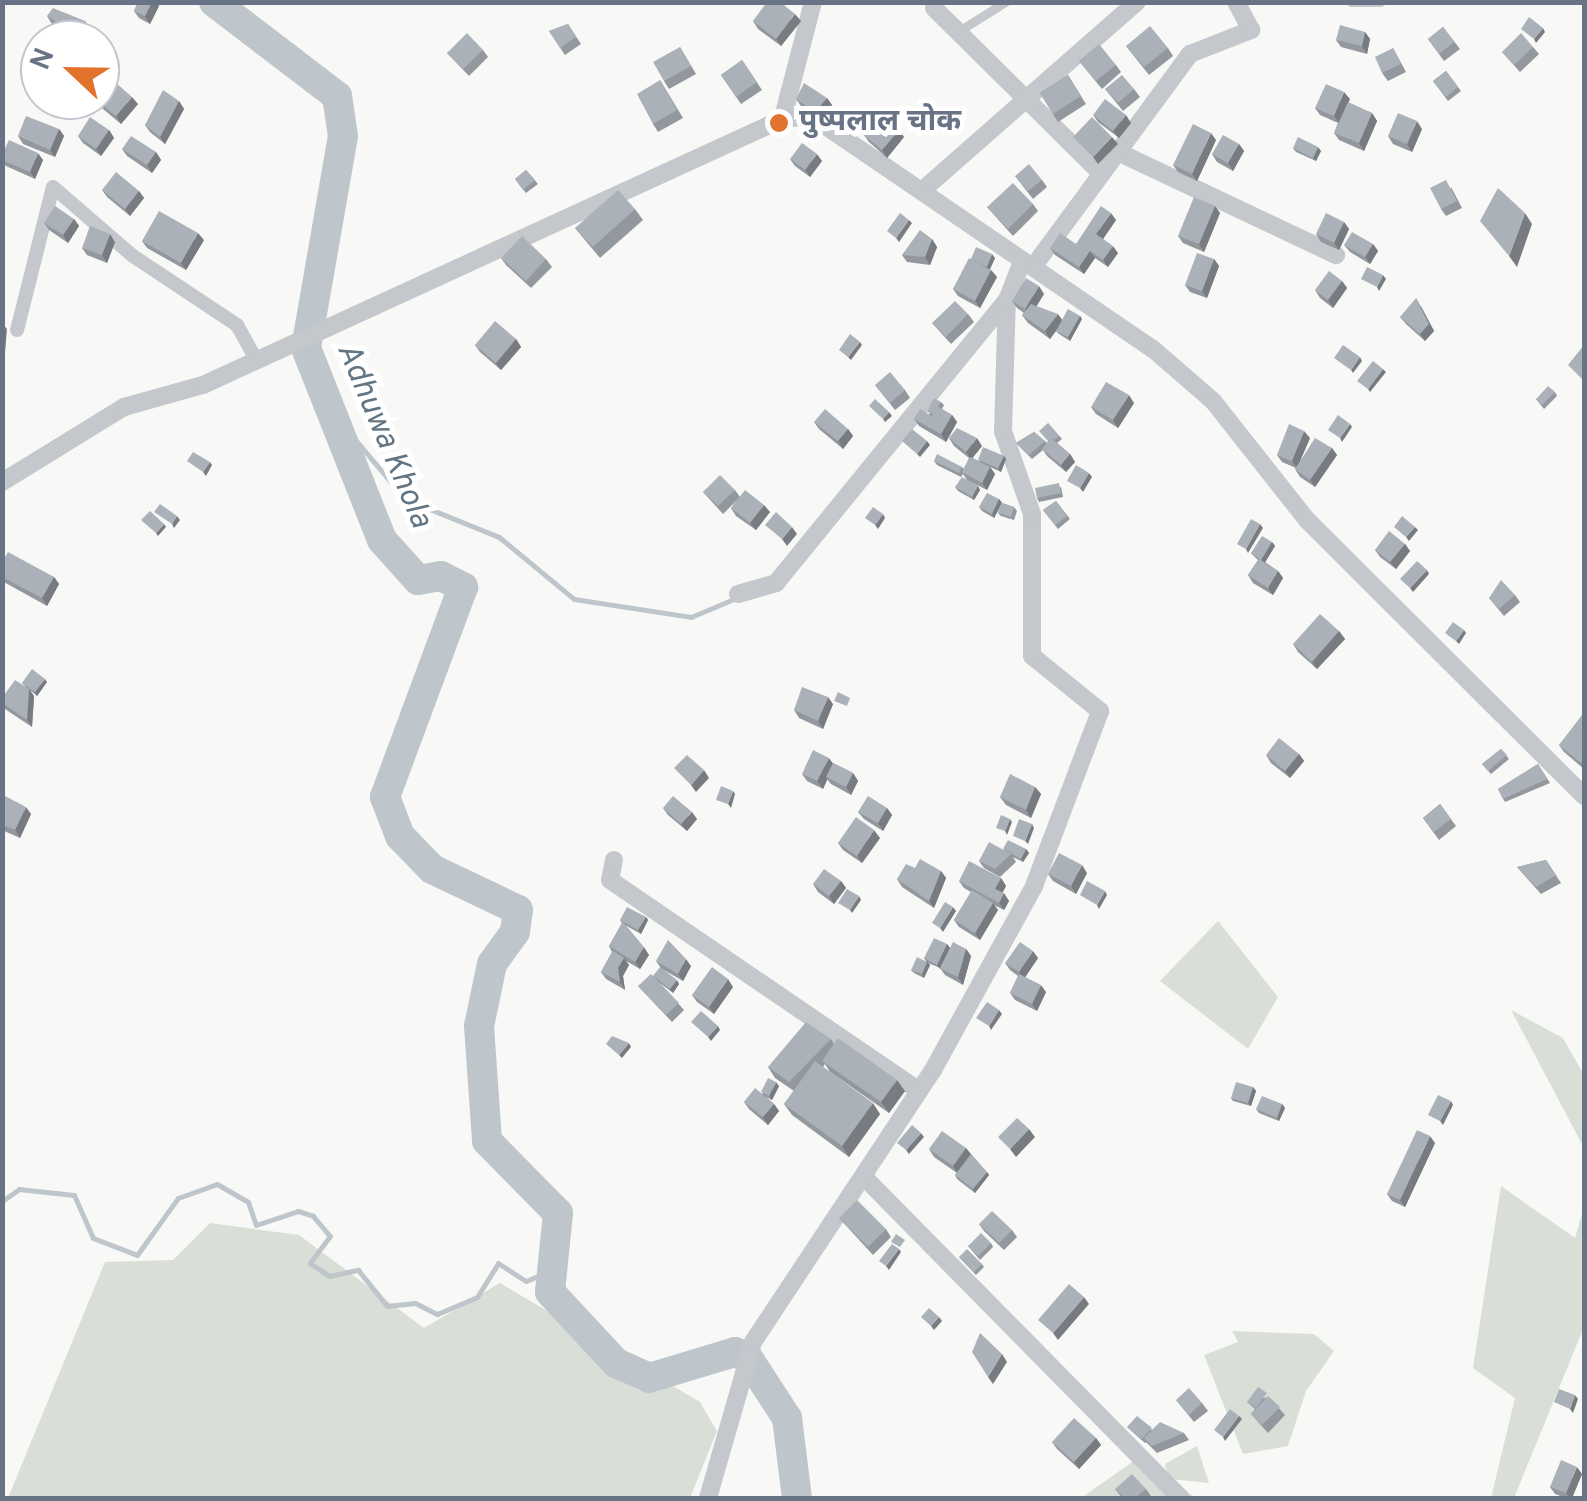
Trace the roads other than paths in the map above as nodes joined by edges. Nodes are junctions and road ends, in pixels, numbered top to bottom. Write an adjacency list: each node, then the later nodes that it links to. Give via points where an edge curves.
1 (813, 2): 10 (street)
2 (1005, 2): 8 (lane)
3 (1137, 2): 9 (street)
4 (1236, 2): 11 (street, via 1251,30 1190,54)
5 (1351, 2): 6 (lane)
6 (1380, 2)
7 (934, 8): 8 (street)
8 (962, 29): 9 (street)
9 (1025, 100): 12 (street); 13 (street)
10 (782, 120): 13 (street, via 811,116); 18 (street, via 286,348)
11 (1120, 153): 12 (street); 14 (street)
12 (1102, 174): 15 (street)
13 (924, 188): 15 (street)
14 (1336, 255)
15 (1027, 264): 16 (street); 21 (street, via 1212,401 1307,520)
16 (1006, 300): 20 (street, via 776,583); 23 (street, via 1003,430 1032,514 1032,656 1100,711 1034,886)
17 (17, 330): 18 (street, via 53,187 133,256 237,324)
18 (254, 356): 19 (street, via 204,385 124,407)
19 (2, 482)
20 (738, 594)
21 (1584, 796)
22 (614, 860): 23 (street, via 610,880)
23 (918, 1091): 24 (street)
24 (864, 1176): 25 (street, via 753,1342); 26 (street)
25 (708, 1498)
26 (1181, 1498)

